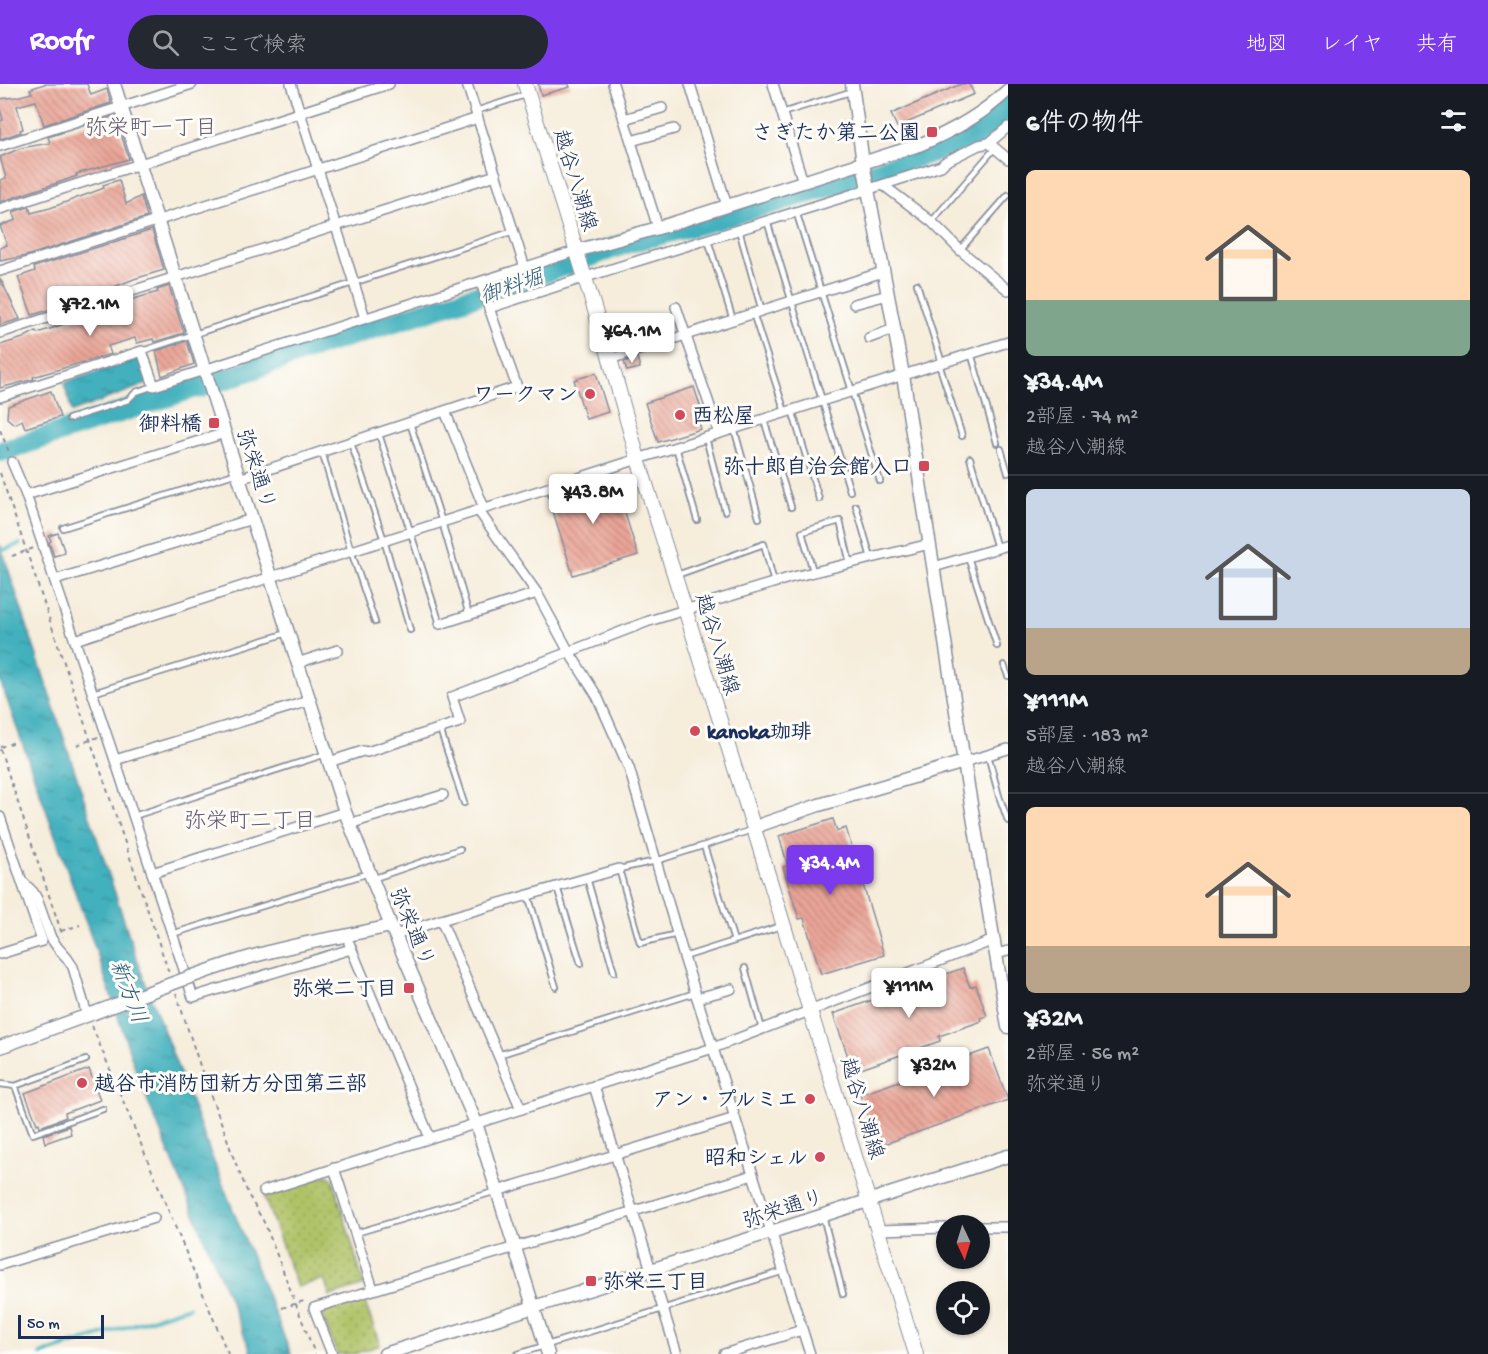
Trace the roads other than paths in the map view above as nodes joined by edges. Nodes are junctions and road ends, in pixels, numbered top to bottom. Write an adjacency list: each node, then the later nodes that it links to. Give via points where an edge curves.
1 (114, 84): 12 (street, 弥栄通り)
2 (192, 84): 12 (street)
3 (291, 84): 14 (street)
4 (389, 84): 14 (street)
5 (467, 84): 16 (street)
6 (613, 84): 17 (street)
7 (690, 84): 32 (street)
8 (773, 84): 15 (street)
9 (852, 88): 15 (lane); 25 (street)
10 (526, 89): 16 (lane); 44 (main road, 越谷八潮線)
11 (1008, 90): 25 (street, via 942,136)
12 (121, 107): 21 (street); 24 (street, 弥栄通り)
13 (662, 108): 17 (street)
14 (300, 113): 24 (street); 26 (street)
15 (782, 113): 28 (street)
16 (476, 115): 26 (street); 27 (street)
17 (624, 119): 20 (street)
18 (1008, 127): 22 (street)
19 (674, 129): 20 (street)
20 (631, 141): 39 (street)
21 (0, 146)
22 (992, 146): 23 (street); 29 (street, via 979,146 941,166); 37 (lane)
23 (1008, 159)
24 (140, 164): 33 (street); 35 (street, 弥栄通り)
25 (864, 166): 28 (street); 30 (street)
26 (318, 170): 35 (street); 38 (street)
27 (495, 175): 38 (street); 41 (street)
28 (803, 182): 32 (street)
29 (883, 185): 30 (street); 37 (street)
30 (868, 186): 34 (street); 47 (street)
31 (1008, 195): 43 (lane)
32 (727, 206): 39 (street)
33 (0, 209)
34 (796, 211): 36 (street); 54 (lane)
35 (158, 221): 46 (street); 49 (street, 弥栄通り)
36 (767, 221): 40 (street); 56 (lane)
37 (932, 222): 43 (street)
38 (336, 225): 49 (street); 50 (street)
39 (658, 228): 44 (street)
40 (739, 230): 42 (street); 60 (lane)
41 (514, 231): 45 (street); 50 (lane)
42 (708, 240): 48 (street); 62 (lane)
43 (960, 250): 53 (street)
44 (577, 254): 45 (street); 48 (main road, 越谷八潮線)
45 (525, 268): 51 (street)
46 (0, 271)
47 (883, 272): 54 (street); 55 (street)
48 (583, 275): 58 (street); 71 (main road, 越谷八潮線)
49 (175, 277): 64 (street); 65 (street, 弥栄通り)
50 (354, 282): 61 (street); 65 (lane)
51 (482, 283): 58 (street); 61 (street)
52 (917, 284): 72 (lane)
53 (1008, 290)
54 (821, 292): 56 (street); 76 (lane)
55 (888, 295): 57 (street); 63 (street)
56 (792, 301): 60 (street); 78 (lane)
57 (854, 304)
58 (488, 306): 79 (street, via 517,387)
59 (676, 307): 66 (street)
60 (757, 312): 62 (street); 80 (lane)
61 (365, 318): 73 (street)
62 (734, 320): 66 (street)
63 (894, 329): 67 (street); 74 (street)
64 (0, 333)
65 (194, 334): 69 (lane); 73 (street, 弥栄通り)
66 (686, 335): 71 (street); 86 (street)
67 (869, 338)
68 (1008, 342): 70 (street)
69 (142, 351): 75 (street); 77 (street)
70 (971, 353): 72 (street); 90 (lane)
71 (610, 359): 97 (main road, 越谷八潮線)
72 (940, 363): 74 (street); 88 (lane)
73 (205, 371): 75 (street); 85 (street, 弥栄通り)
74 (903, 375): 76 (street); 115 (street)
75 (154, 386): 81 (lane, via 136,392 128,400)
76 (852, 391): 78 (street); 100 (lane)
77 (0, 396)
78 (822, 400): 80 (street); 101 (lane)
79 (445, 411): 83 (street); 106 (street)
80 (789, 411): 82 (street); 103 (lane)
81 (69, 419)
82 (764, 419): 84 (street); 105 (lane)
83 (410, 423): 87 (street); 111 (lane)
84 (734, 428): 86 (street); 108 (lane)
85 (225, 433): 99 (street, 弥栄通り); 102 (street)
86 (719, 433): 89 (street)
87 (379, 434): 91 (street); 113 (lane)
88 (962, 436)
89 (705, 437): 92 (street); 107 (lane)
90 (997, 442)
91 (351, 443): 94 (street); 114 (lane)
92 (676, 447): 97 (street); 110 (lane)
93 (1001, 449): 98 (lane)
94 (322, 452): 99 (street); 118 (lane)
95 (970, 458): 117 (lane)
96 (11, 459): 102 (street)
97 (638, 459): 106 (street); 124 (main road, 越谷八潮線)
98 (1008, 473)
99 (238, 476): 109 (street, 弥栄通り); 112 (lane)
100 (880, 481)
101 (850, 491)
102 (26, 495): 126 (street)
103 (819, 499)
104 (856, 506): 120 (lane)
105 (791, 507)
106 (481, 509): 111 (street); 128 (street)
107 (725, 511)
108 (759, 518)
109 (252, 519): 125 (street, 弥栄通り); 126 (street)
110 (696, 520)
111 (442, 522): 113 (street); 130 (lane)
112 (63, 528)
113 (411, 532): 114 (street); 132 (lane)
114 (384, 540): 118 (street); 133 (lane)
115 (930, 544): 120 (street); 122 (street)
116 (1008, 545): 117 (street)
117 (998, 549): 119 (street)
118 (351, 551): 125 (street); 131 (lane)
119 (968, 557): 122 (street); 136 (lane)
120 (872, 558): 121 (street)
121 (850, 564): 123 (street); 123 (lane, via 840,521 802,532)
122 (934, 567): 149 (street)
123 (814, 572): 127 (street)
124 (675, 576): 127 (lane, via 764,544); 129 (main road, 越谷八潮線)
125 (270, 577): 134 (street, 弥栄通り); 135 (street)
126 (55, 580): 135 (street)
127 (774, 583): 129 (street)
128 (537, 593): 130 (street); 138 (street)
129 (685, 610): 138 (street); 156 (main road, 越谷八潮線)
130 (469, 615): 132 (street)
131 (375, 622)
132 (440, 624)
133 (410, 630)
134 (287, 633): 139 (street, 弥栄通り); 142 (lane)
135 (75, 640): 142 (street)
136 (997, 646)
137 (338, 650): 139 (street)
138 (569, 652): 144 (street, via 452,697 460,722); 159 (street, via 597,696 629,768)
139 (297, 663): 143 (street, 弥栄通り)
140 (1004, 664): 141 (lane)
141 (1008, 676)
142 (93, 693): 148 (street)
143 (309, 700): 147 (street, 弥栄通り); 148 (street)
144 (440, 729): 147 (street, via 368,752); 151 (lane)
145 (1008, 749): 146 (street)
146 (988, 755): 149 (street); 155 (lane)
147 (328, 758): 152 (lane); 154 (street, 弥栄通り)
148 (115, 760): 152 (street)
149 (964, 762): 156 (street, via 819,805); 173 (street)
150 (443, 795): 154 (street)
151 (464, 803)
152 (134, 816): 161 (street)
153 (0, 817): 163 (street)
154 (347, 818): 161 (street); 162 (street, 弥栄通り)
155 (1008, 821)
156 (754, 829): 157 (lane); 168 (main road, 越谷八潮線)
157 (704, 846): 159 (lane); 174 (lane)
158 (460, 849): 162 (lane)
159 (656, 861): 160 (lane); 171 (street)
160 (619, 869): 164 (street); 171 (lane, via 640,943)
161 (152, 873): 170 (street)
162 (371, 876): 169 (street, 弥栄通り); 170 (lane)
163 (21, 878): 177 (street, via 42,941); 187 (street, via 37,899 51,938 73,967)
164 (587, 878): 165 (street); 181 (lane)
165 (557, 887): 166 (street); 179 (lane)
166 (528, 895): 167 (street); 183 (lane)
167 (441, 920): 169 (street); 192 (street)
168 (783, 925): 174 (lane); 186 (main road, 越谷八潮線)
169 (393, 930): 172 (street); 200 (street, 弥栄通り)
170 (172, 934): 175 (street, via 193,997)
171 (677, 934): 178 (street)
172 (343, 936): 175 (street); 187 (street, bridge, via 254,956)
173 (994, 940): 176 (street); 186 (street)
174 (734, 941): 178 (lane)
175 (351, 949): 201 (street)
176 (1002, 953): 182 (street)
177 (0, 954)
178 (684, 957): 185 (street)
179 (580, 964)
180 (745, 968): 189 (lane)
181 (614, 972)
182 (1004, 980): 188 (street)
183 (556, 987)
184 (731, 989): 185 (street)
185 (696, 995): 191 (street); 192 (lane)
186 (810, 1011): 189 (street); 208 (main road, 越谷八潮線)
187 (90, 1014): 190 (street)
188 (1008, 1027)
189 (762, 1029): 191 (street)
190 (0, 1047)
191 (713, 1048): 196 (street); 199 (street)
192 (498, 1055): 198 (street)
193 (86, 1060): 195 (lane)
194 (0, 1084): 195 (lane)
195 (15, 1086): 197 (lane, via 33,1134)
196 (594, 1086): 198 (street); 202 (street)
197 (103, 1109)
198 (521, 1109): 200 (street)
199 (735, 1118): 202 (street); 205 (street)
200 (476, 1123): 201 (street); 207 (street, 弥栄通り)
201 (430, 1138): 204 (street)
202 (615, 1155): 207 (street); 209 (street)
203 (1008, 1155): 208 (street, 弥栄通り)
204 (334, 1168): 206 (street); 217 (street)
205 (753, 1175): 209 (street); 216 (street)
206 (264, 1191)
207 (497, 1191): 217 (lane); 218 (street, 弥栄通り)
208 (869, 1201): 210 (street, 弥栄通り); 215 (main road, 越谷八潮線)
209 (633, 1211): 218 (street); 220 (street)
210 (823, 1216): 216 (street, 弥栄通り); 223 (lane)
211 (154, 1218): 219 (street)
212 (990, 1227): 213 (street)
213 (1008, 1227)
214 (936, 1228): 215 (street)
215 (878, 1230): 234 (main road, 越谷八潮線)
216 (771, 1232): 220 (street, 弥栄通り); 221 (street)
217 (355, 1233): 222 (street)
218 (514, 1247): 222 (street); 224 (street, 弥栄通り)
219 (0, 1265)
220 (650, 1270): 224 (street, 弥栄通り); 225 (street)
221 (784, 1271): 225 (lane); 226 (street)
222 (373, 1290): 228 (street, via 314,1308)
223 (843, 1294)
224 (533, 1307): 227 (street); 229 (street)
225 (663, 1309): 227 (lane); 231 (street)
226 (802, 1330): 232 (street); 233 (street)
227 (547, 1350): 230 (lane)
228 (332, 1354)
229 (385, 1354)
230 (518, 1354)
231 (677, 1354)
232 (724, 1354)
233 (810, 1354)
234 (916, 1354)

